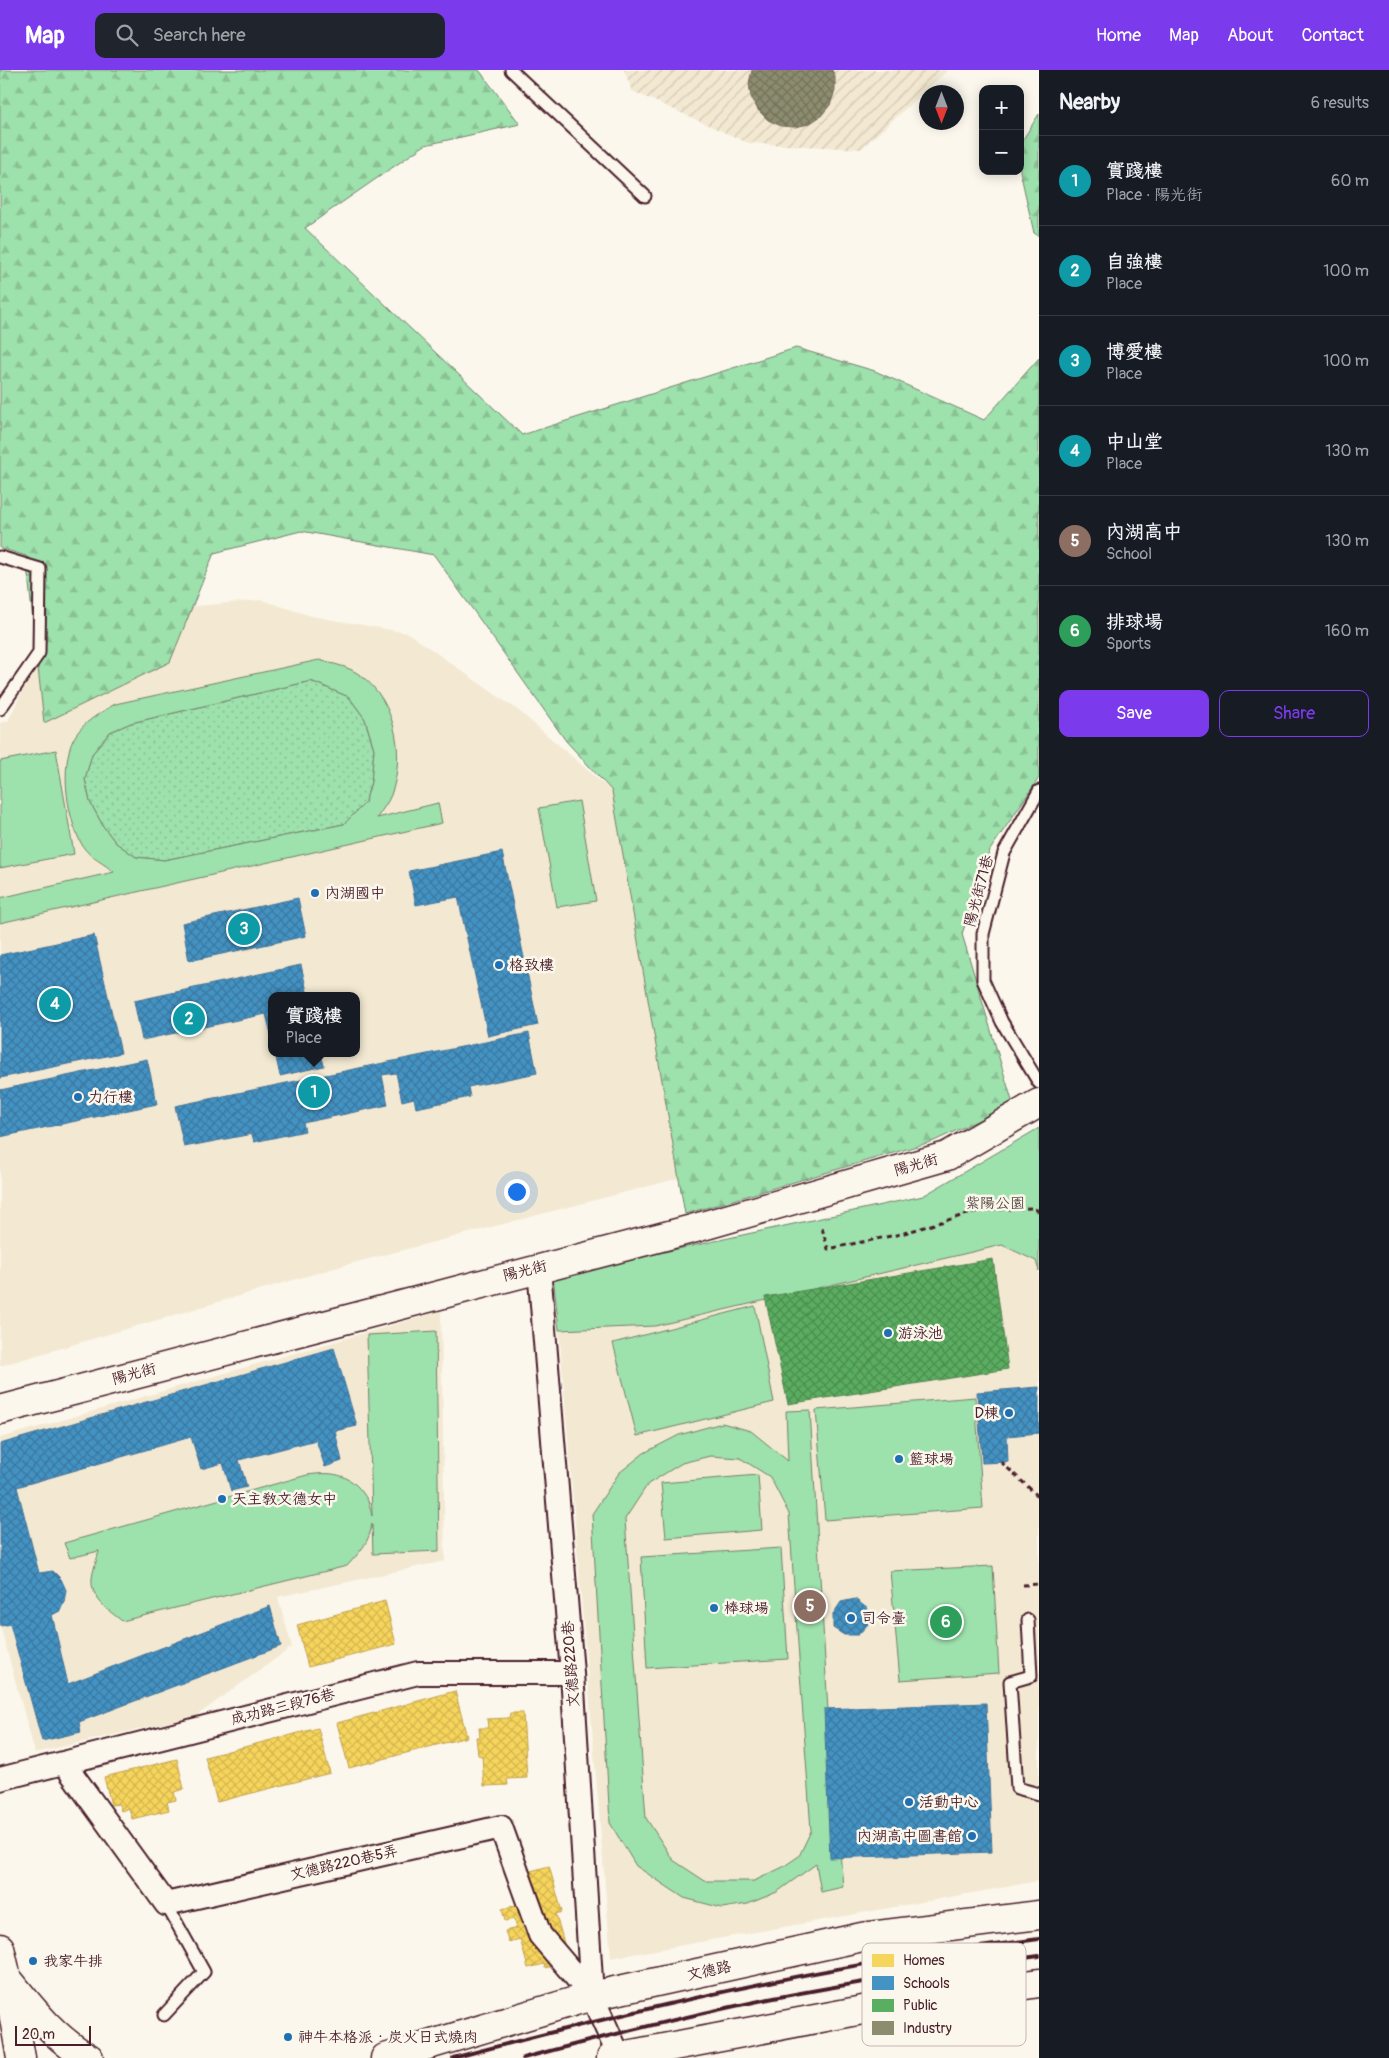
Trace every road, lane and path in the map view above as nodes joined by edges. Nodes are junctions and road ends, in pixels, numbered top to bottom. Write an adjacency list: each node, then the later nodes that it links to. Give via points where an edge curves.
1 (511, 70): 2 (lane)
2 (645, 196)
3 (0, 557): 4 (lane, via 40,569 39,653)
4 (0, 709)
5 (1039, 791): 6 (lane, 陽光街71巷, via 1004,853 983,934 983,980 1002,1022)
6 (1039, 1083)
7 (1039, 1103): 10 (main road, 陽光街, via 947,1156 692,1229)
8 (1039, 1210): 9 (path, via 981,1210 901,1234 828,1249)
9 (822, 1228)
10 (538, 1268): 11 (main road, 陽光街); 17 (street, 文德路220巷)
11 (0, 1410)
12 (1001, 1462): 13 (path)
13 (1039, 1497)
14 (1039, 1584): 15 (path)
15 (1023, 1585)
16 (1028, 1620): 20 (lane, via 1031,1676 1010,1682 1016,1788)
17 (572, 1673): 18 (street, 成功路三段76巷, via 418,1673); 27 (street, 文德路220巷)
18 (64, 1763): 19 (street, 成功路三段76巷); 21 (street)
19 (0, 1779)
20 (1039, 1794)
21 (166, 1904): 27 (street, 文德路220巷5弄, via 501,1827 540,1935); 29 (lane, via 204,1972)
22 (1039, 1915): 27 (main road, 文德路, via 862,1937)
23 (0, 1948): 24 (main road)
24 (7, 1978): 31 (main road); 32 (main road, via 35,2014 74,2050)
25 (1039, 1983): 26 (main road)
26 (1026, 1985)
27 (592, 1996): 30 (street, 文德路220巷); 33 (main road, 文德路)
28 (862, 2010): 30 (main road)
29 (164, 2015)
30 (617, 2057)
31 (21, 2058)
32 (89, 2058)
33 (385, 2058)

